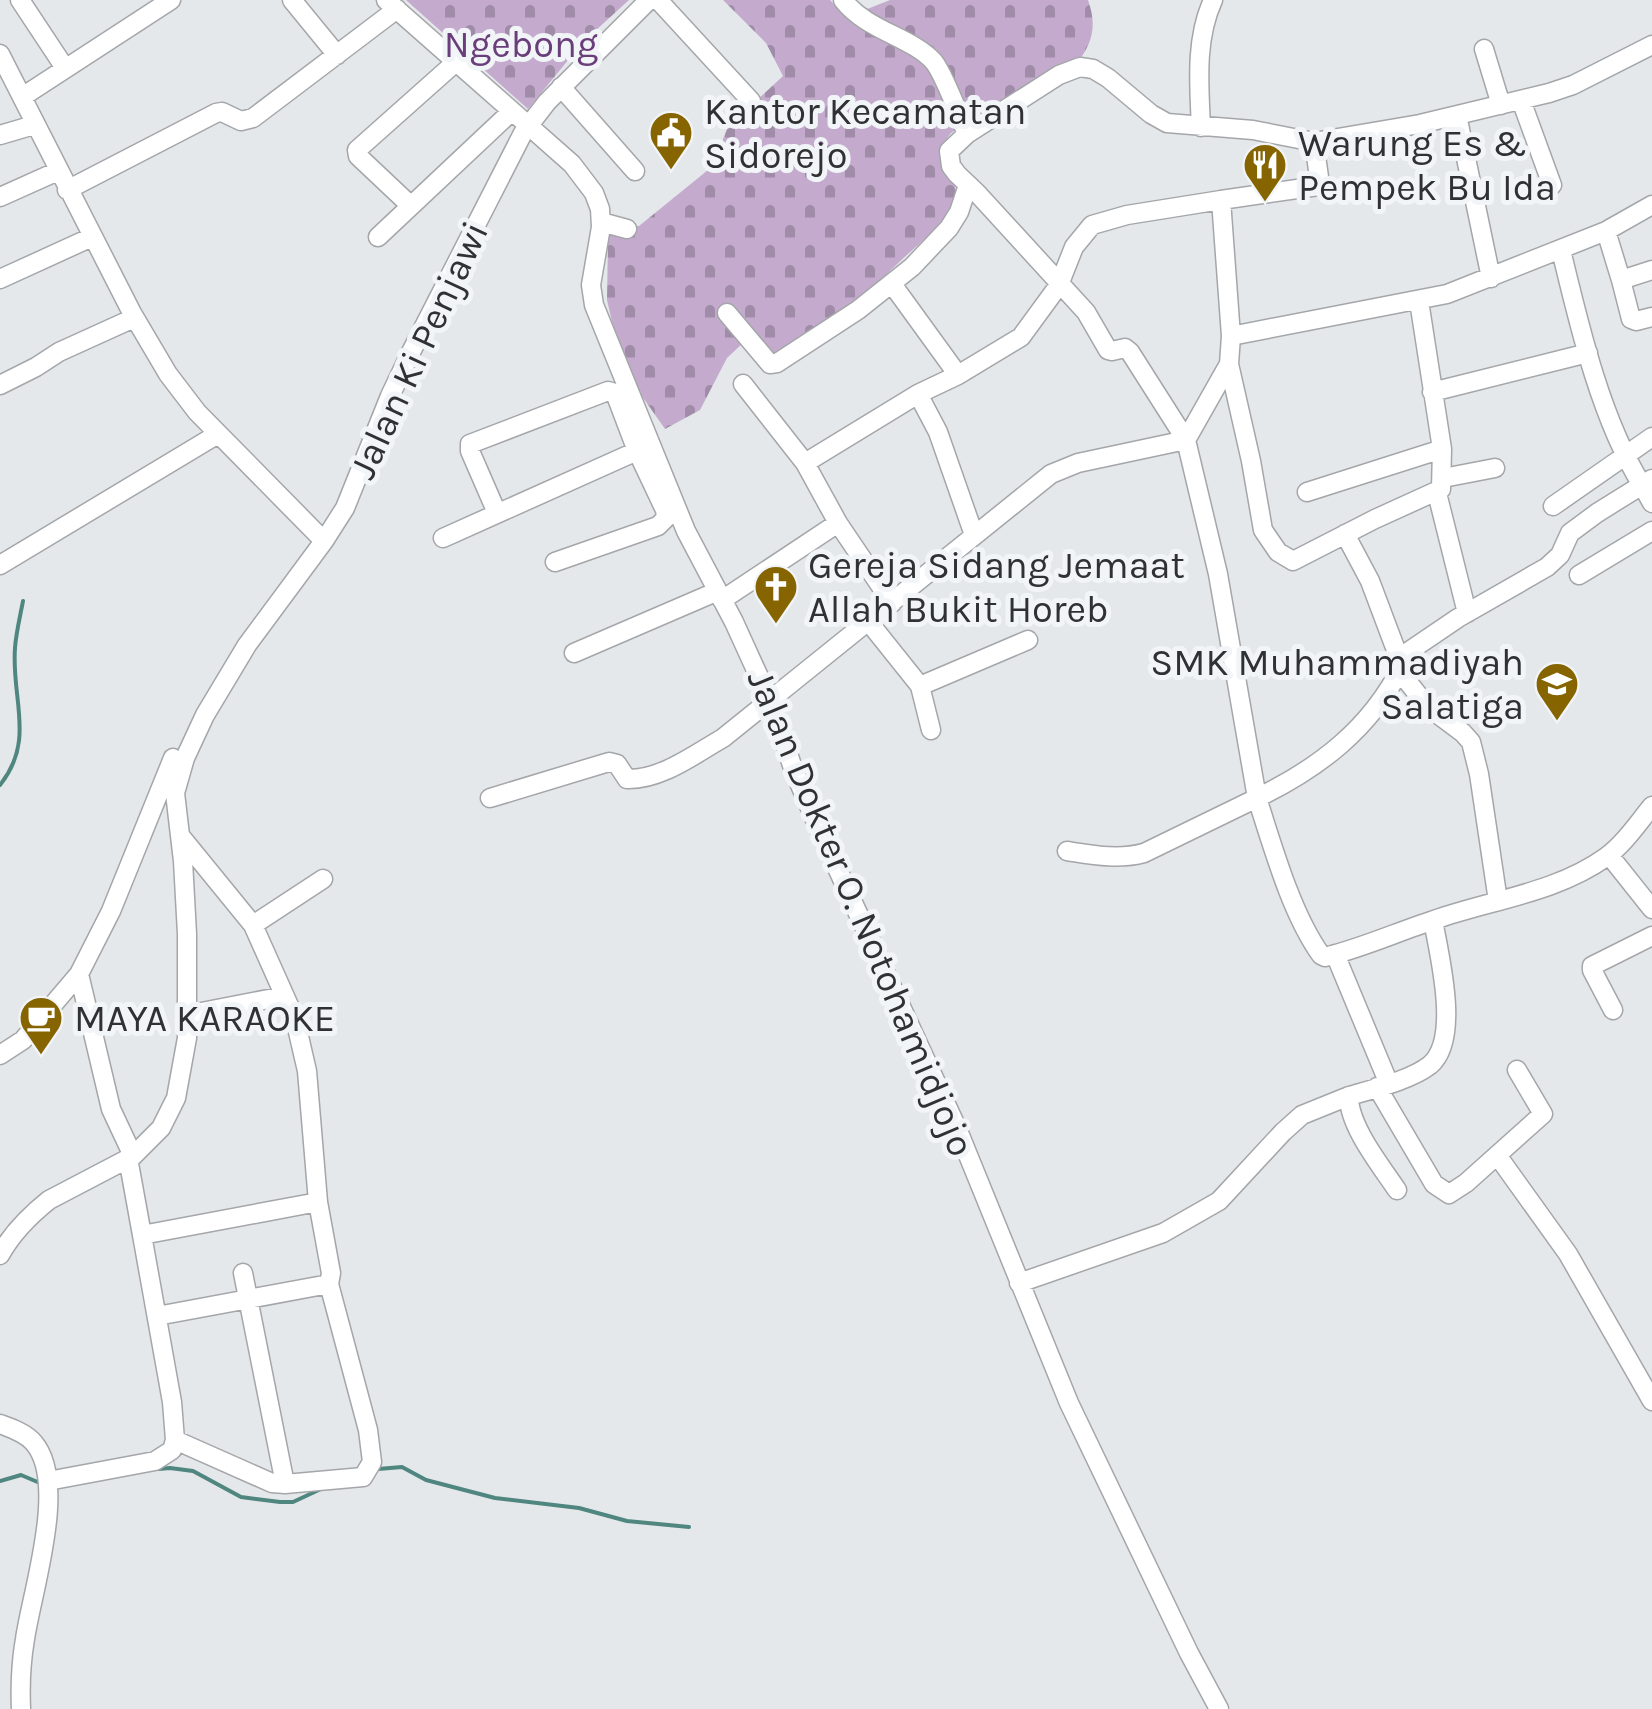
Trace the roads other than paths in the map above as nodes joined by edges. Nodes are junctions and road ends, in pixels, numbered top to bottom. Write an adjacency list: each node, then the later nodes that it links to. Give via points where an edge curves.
1 (20, 0): 16 (street)
2 (129, 0): 10 (street)
3 (171, 0): 10 (street)
4 (292, 0): 14 (street)
5 (649, 0): 17 (street, Jalan Ki Penjawi)
6 (658, 0): 20 (street)
7 (843, 0): 27 (street, via 934,63)
8 (1213, 0): 26 (street, via 1201,40)
9 (392, 4): 14 (street); 15 (street)
10 (142, 18): 16 (street)
11 (1652, 45): 19 (street, via 1574,86)
12 (1484, 49): 21 (street)
13 (0, 54): 18 (street)
14 (336, 55): 34 (street, via 253,118 241,122 216,113)
15 (456, 62): 22 (street); 38 (street, via 356,150)
16 (65, 68): 18 (street)
17 (561, 88): 25 (street, Jalan Ki Penjawi); 30 (street)
18 (22, 97): 24 (street)
19 (1521, 100): 21 (street); 33 (street)
20 (751, 101)
21 (1501, 105): 23 (street)
22 (512, 111): 25 (street); 38 (street)
23 (1457, 115): 29 (street); 46 (street)
24 (34, 125): 28 (street); 31 (street)
25 (529, 125): 39 (street, via 572,164 598,202); 82 (street, Jalan Ki Penjawi, via 411,352 345,508)
26 (1201, 126): 27 (street, via 1168,124 1108,78 1080,67); 29 (street)
27 (967, 134): 32 (street, via 948,156)
28 (0, 135)
29 (1314, 142): 36 (street, via 1318,186)
30 (635, 170)
31 (58, 171): 34 (street); 35 (street)
32 (968, 185): 49 (street, via 949,228); 50 (street)
33 (1552, 185)
34 (67, 190): 42 (street)
35 (0, 197)
36 (1221, 200): 50 (street, via 1092,224); 55 (street)
37 (1652, 205): 41 (street)
38 (411, 206): 43 (street)
39 (601, 222): 40 (street); 66 (street, Jalan Dokter O. Notohamidjojo, via 591,276 594,305)
40 (627, 230)
41 (1606, 231): 44 (street); 48 (street)
42 (92, 237): 47 (street); 54 (street)
43 (378, 237)
44 (1561, 250): 46 (street); 56 (street)
45 (1652, 270): 48 (street)
46 (1491, 278): 51 (street)
47 (0, 279)
48 (1620, 280): 53 (street, via 1632,319)
49 (892, 284): 52 (street, via 774,365); 58 (street)
50 (1059, 285): 58 (street, via 1021,337); 65 (street, via 1086,312 1108,350 1130,352)
51 (1418, 301): 55 (street); 61 (street)
52 (727, 313)
53 (1652, 317)
54 (134, 318): 60 (street); 63 (street, via 168,374)
55 (1231, 336): 57 (street)
56 (1588, 354): 61 (street); 68 (street)
57 (1229, 364): 65 (street); 79 (street, via 1266,536 1293,562)
58 (958, 374): 62 (street)
59 (744, 384): 69 (street)
60 (0, 385)
61 (1432, 392): 67 (street)
62 (918, 394): 69 (street); 80 (street)
63 (218, 434): 82 (street); 84 (street)
64 (1652, 437): 68 (street)
65 (1186, 440): 80 (street, via 1058,470); 98 (street, via 1218,574)
66 (644, 448): 76 (street); 76 (street, via 612,391 474,441 470,450); 83 (street, via 663,522); 86 (street, Jalan Dokter O. Notohamidjojo)
67 (1442, 449): 72 (street); 73 (street)
68 (1624, 456): 71 (street); 75 (street)
69 (804, 462): 77 (street)
70 (1494, 468): 72 (street)
71 (1647, 482): 74 (street); 88 (street, via 1570,533 1554,562)
72 (1440, 486): 79 (street); 88 (street)
73 (1307, 492)
74 (1652, 503)
75 (1554, 506)
76 (497, 513): 81 (street)
77 (838, 523): 86 (street); 87 (street)
78 (1652, 531): 85 (street)
79 (1345, 534): 92 (street)
80 (974, 536): 87 (street)
81 (443, 538)
82 (324, 541): 95 (street, Jalan Ki Penjawi)
83 (555, 562)
84 (0, 565)
85 (1579, 574)
86 (720, 595): 91 (street); 94 (street, Jalan Dokter O. Notohamidjojo)
87 (892, 603): 89 (street)
88 (1467, 614): 92 (street)
89 (868, 621): 93 (street); 94 (street)
90 (1028, 640): 93 (street)
91 (574, 653)
92 (1400, 665): 98 (street, via 1345,743); 105 (street, via 1427,706 1471,742)
93 (920, 686): 96 (street)
94 (770, 702): 97 (street, via 723,738 649,776 631,780 608,762); 125 (street, Jalan Dokter O. Notohamidjojo, via 794,771 957,1128)
95 (200, 723): 100 (street, via 178,777); 110 (street, via 174,757)
96 (931, 730)
97 (490, 798)
98 (1257, 798): 101 (street, via 1132,857); 109 (street, via 1302,920 1320,954)
99 (1652, 806): 102 (street)
100 (178, 834): 107 (street); 113 (street, via 186,901)
101 (1067, 851)
102 (1610, 855): 104 (street); 105 (street)
103 (323, 879): 107 (street)
104 (1648, 897)
105 (1498, 900): 106 (street)
106 (1434, 920): 109 (street); 116 (street, via 1444,984 1441,1051 1430,1065)
107 (253, 926): 111 (street)
108 (1652, 936): 112 (street, via 1592,966)
109 (1334, 954): 116 (street)
110 (80, 974): 114 (street, via 23,1040); 119 (street, via 111,1109)
111 (284, 996): 113 (street); 121 (street, via 307,1071)
112 (1612, 1010)
113 (186, 1015): 119 (street, via 180,1082 169,1116)
114 (0, 1055)
115 (1516, 1070): 118 (street, via 1543,1114)
116 (1383, 1085): 117 (street); 118 (street, via 1442,1191 1449,1194 1466,1183)
117 (1350, 1096): 120 (street, via 1358,1126); 125 (street, via 1302,1115 1220,1201 1163,1233)
118 (1497, 1155): 129 (street, via 1568,1254)
119 (131, 1157): 122 (street); 123 (street, via 48,1200)
120 (1397, 1190)
121 (318, 1202): 122 (street); 126 (street)
122 (142, 1236): 128 (street)
123 (0, 1255)
124 (243, 1273): 127 (street)
125 (1019, 1282): 135 (street, Jalan Dokter O. Notohamidjojo, via 1083,1434)
126 (329, 1284): 127 (street); 133 (street, via 372,1462 363,1477)
127 (248, 1297): 128 (street); 133 (street)
128 (158, 1316): 131 (street)
129 (1652, 1401)
130 (0, 1424): 132 (street, via 35,1444)
131 (175, 1440): 132 (street, via 155,1461); 133 (street)
132 (48, 1482): 134 (street, via 47,1523 24,1640)
133 (285, 1484)
134 (21, 1709)
135 (1219, 1709)

